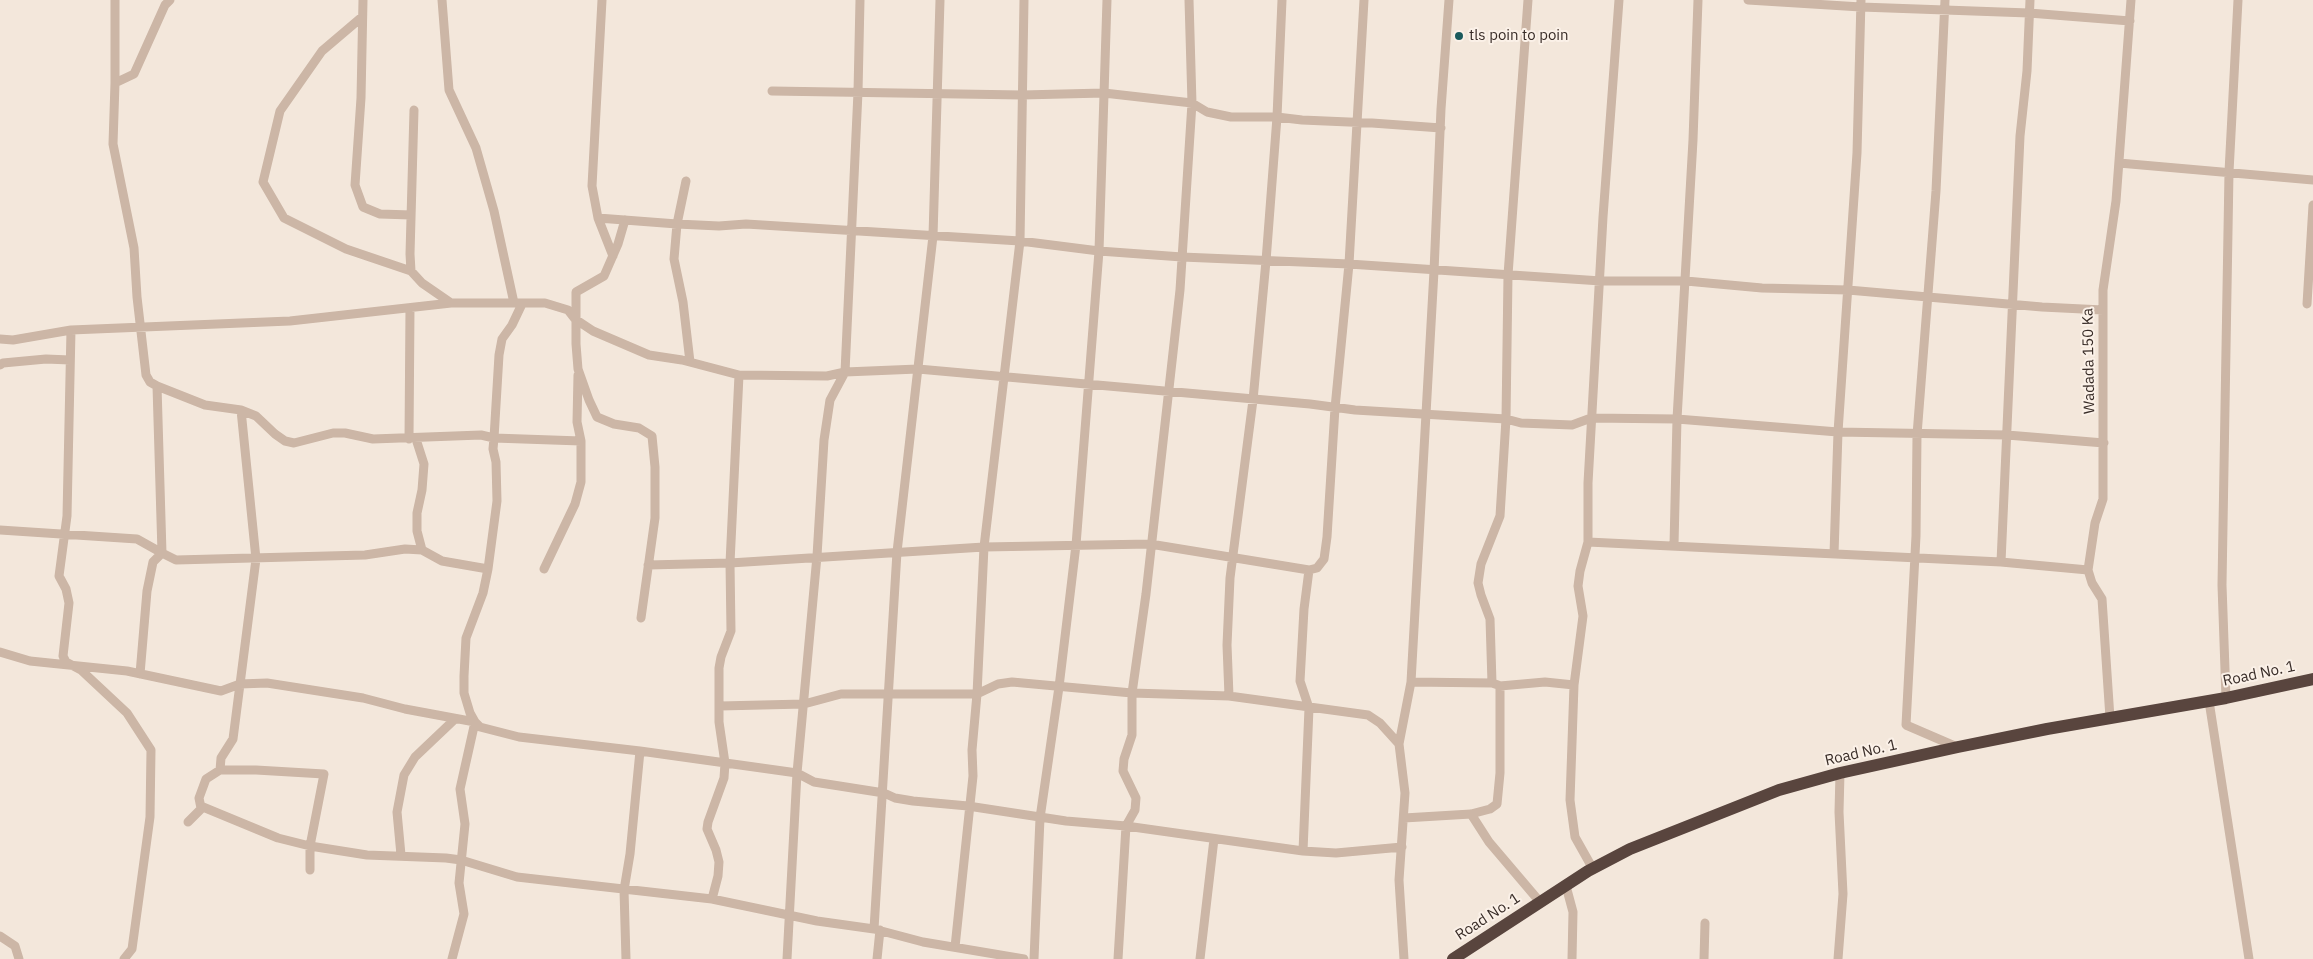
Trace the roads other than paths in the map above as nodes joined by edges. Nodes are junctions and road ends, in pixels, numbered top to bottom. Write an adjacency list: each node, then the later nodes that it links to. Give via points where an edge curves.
1 (115, 0): 27 (street)
2 (170, 0): 27 (street, via 134,74)
3 (363, 0): 25 (street)
4 (442, 0): 63 (street, via 449,90 476,148)
5 (602, 0): 44 (street, via 592,186)
6 (860, 0): 29 (street)
7 (940, 0): 31 (street)
8 (1024, 0): 32 (street)
9 (1108, 0): 30 (street)
10 (1189, 0): 33 (street)
11 (1282, 0): 35 (street)
12 (1364, 0): 36 (street)
13 (1449, 0): 37 (street)
14 (1528, 0): 57 (street)
15 (1619, 0): 58 (street)
16 (1698, 0): 59 (street)
17 (1748, 0): 21 (street)
18 (2030, 0): 24 (street)
19 (2131, 0): 26 (street, Wadada 150 Ka)
20 (2238, 0): 39 (street)
21 (1778, 1): 22 (street)
22 (1861, 4): 23 (street); 60 (street, via 1857,153)
23 (1945, 5): 24 (street); 61 (street)
24 (2029, 13): 26 (street); 65 (street)
25 (362, 17): 43 (street, via 355,185 363,207 380,214); 55 (street, via 322,51 280,111 263,182 284,218 346,249)
26 (2130, 21): 38 (street, Wadada 150 Ka)
27 (115, 83): 69 (street, via 113,144 134,248)
28 (772, 91): 29 (street)
29 (858, 92): 31 (street); 47 (street)
30 (1104, 93): 32 (street); 33 (street); 50 (street)
31 (938, 94): 32 (street); 48 (street)
32 (1022, 95): 49 (street)
33 (1192, 103): 35 (street, via 1222,116); 52 (street)
34 (414, 110): 43 (street)
35 (1277, 117): 36 (street); 53 (street)
36 (1358, 122): 37 (street); 54 (street)
37 (1441, 128): 56 (street)
38 (2119, 164): 39 (street); 67 (street, Wadada 150 Ka)
39 (2228, 172): 40 (street); 133 (street, via 2222,585)
40 (2313, 180)
41 (686, 181): 46 (street)
42 (2313, 205): 64 (street)
43 (410, 215): 55 (street)
44 (598, 218): 45 (street); 51 (street)
45 (625, 220): 46 (street); 51 (street)
46 (677, 224): 47 (street, via 746,224); 73 (street, via 674,259)
47 (850, 231): 48 (street); 77 (street)
48 (933, 236): 49 (street); 75 (street)
49 (1020, 240): 50 (street); 79 (street)
50 (1099, 251): 52 (street); 80 (street)
51 (613, 256): 68 (street, via 604,276 576,292)
52 (1182, 257): 53 (street); 82 (street)
53 (1266, 261): 54 (street); 83 (street)
54 (1349, 264): 56 (street); 84 (street)
55 (411, 271): 62 (street)
56 (1434, 271): 57 (street); 86 (street)
57 (1508, 275): 58 (street); 88 (street)
58 (1601, 281): 59 (street); 87 (street)
59 (1686, 281): 60 (street, via 1762,288); 89 (street)
60 (1848, 290): 61 (street); 90 (street)
61 (1928, 297): 65 (street); 91 (street)
62 (451, 303): 63 (street); 66 (street)
63 (518, 304): 68 (street, via 558,306 568,310); 93 (street, via 512,325 502,339 499,355)
64 (2307, 304)
65 (2013, 305): 67 (street); 92 (street)
66 (410, 308): 69 (street, via 290,321); 94 (street)
67 (2103, 310): 96 (street, Wadada 150 Ka)
68 (576, 319): 73 (street, via 593,331 650,355); 76 (street)
69 (140, 328): 70 (street); 81 (street, via 146,376)
70 (70, 330): 71 (street, via 13,340); 72 (street)
71 (0, 339)
72 (70, 360): 74 (street, via 46,359); 98 (street)
73 (690, 362): 78 (street)
74 (0, 365)
75 (918, 369): 77 (street); 79 (street); 105 (street)
76 (578, 370): 95 (street, via 576,422); 114 (street, via 597,417 639,428 652,436 655,518)
77 (845, 372): 78 (street, via 828,376); 108 (street, via 827,413)
78 (739, 375): 113 (street)
79 (1004, 376): 80 (street); 103 (street)
80 (1088, 384): 82 (street); 101 (street)
81 (156, 386): 85 (street, via 205,405); 106 (street)
82 (1169, 392): 83 (street); 100 (street)
83 (1253, 400): 84 (street); 109 (street)
84 (1335, 408): 86 (street); 117 (street, via 1324,559 1317,568)
85 (241, 410): 94 (street, via 256,416 285,441 294,443 333,433 373,439); 110 (street)
86 (1425, 415): 88 (street); 124 (street)
87 (1591, 418): 88 (street, via 1582,423 1562,425); 89 (street); 99 (street)
88 (1506, 419): 126 (street, via 1500,516 1481,564 1478,583 1490,619)
89 (1677, 419): 90 (street); 102 (street)
90 (1838, 432): 91 (street); 107 (street)
91 (1918, 435): 92 (street); 111 (street)
92 (2007, 436): 96 (street); 112 (street)
93 (494, 438): 94 (street, via 481,435); 95 (street); 115 (street, via 497,501)
94 (413, 439): 104 (street, via 424,464 417,513)
95 (581, 441): 116 (street, via 581,482 575,504)
96 (2104, 443): 118 (street, Wadada 150 Ka, via 2103,499 2095,523)
97 (0, 530): 98 (street)
98 (65, 534): 106 (street, via 138,540); 121 (street, via 59,576 69,603 63,656)
99 (1588, 542): 102 (street); 127 (street, via 1578,586 1583,616)
100 (1150, 544): 101 (street); 109 (street); 129 (street)
101 (1076, 545): 103 (street); 128 (street)
102 (1674, 545): 107 (street)
103 (984, 547): 105 (street); 131 (street)
104 (422, 550): 110 (street); 115 (street, via 442,561)
105 (897, 552): 108 (street); 130 (street)
106 (162, 554): 110 (street, via 176,560); 122 (street, via 153,562)
107 (1834, 554): 111 (street)
108 (817, 556): 113 (street); 135 (street)
109 (1232, 558): 117 (street); 132 (street, via 1228,603)
110 (256, 559): 125 (street)
111 (1914, 559): 112 (street); 142 (street, via 1906,724)
112 (2001, 562): 118 (street)
113 (730, 563): 114 (street); 136 (street, via 731,631 719,668)
114 (648, 565): 119 (street)
115 (488, 569): 140 (street, via 483,593 466,638 464,693)
116 (544, 569)
117 (1309, 570): 137 (street, via 1300,673 1301,687)
118 (2088, 570): 139 (street, via 2102,599)
119 (641, 618)
120 (0, 652): 121 (street, via 30,661)
121 (74, 666): 122 (street); 174 (street, via 127,713 151,750 147,842 132,949)
122 (140, 674): 125 (street, via 221,691)
123 (2313, 679): 133 (highway, Road No. 1)
124 (1411, 682): 126 (street); 141 (street)
125 (240, 684): 138 (street, via 267,683 331,693); 145 (street, via 233,740 221,758)
126 (1496, 684): 127 (street, via 1545,682); 151 (street, via 1500,793 1497,804)
127 (1574, 685): 162 (street, via 1570,800 1575,837)
128 (1059, 687): 129 (street); 131 (street, via 1012,682 998,684); 152 (street)
129 (1132, 693): 132 (street); 155 (street, via 1132,735 1123,771 1136,798 1135,810)
130 (889, 694): 131 (street); 135 (street, via 841,694); 148 (street)
131 (977, 694): 149 (street)
132 (1229, 696): 137 (street)
133 (2226, 698): 134 (highway, Road No. 1)
134 (2209, 701): 139 (highway, Road No. 1); 188 (street)
135 (804, 704): 136 (street); 146 (street)
136 (720, 706): 144 (street, via 719,728)
137 (1309, 708): 141 (street, via 1368,715); 159 (street)
138 (455, 718): 140 (street); 160 (street, via 415,757 404,775 398,812)
139 (2110, 718): 142 (highway, Road No. 1)
140 (475, 722): 143 (street, via 488,730 520,737); 161 (street, via 460,789 465,824)
141 (1399, 744): 153 (street, via 1405,794)
142 (1958, 748): 147 (highway, Road No. 1)
143 (640, 751): 144 (street); 165 (street)
144 (725, 763): 146 (street); 166 (street, via 707,829 719,862)
145 (220, 770): 150 (street, via 206,779 199,798); 157 (street, via 324,774)
146 (797, 773): 148 (street, via 814,782); 168 (street)
147 (1840, 773): 162 (highway, Road No. 1, via 1778,790 1630,849); 187 (street, via 1843,894)
148 (884, 793): 149 (street, via 913,801); 170 (street)
149 (968, 806): 152 (street); 172 (street)
150 (201, 808): 154 (street); 157 (street, via 278,838)
151 (1471, 814): 153 (street); 167 (street, via 1489,842)
152 (1040, 818): 155 (street); 180 (street)
153 (1404, 818): 158 (street)
154 (188, 822)
155 (1126, 826): 156 (street); 181 (street)
156 (1214, 840): 159 (street); 182 (street)
157 (310, 846): 160 (street, via 367,855); 163 (street)
158 (1402, 846): 159 (street, via 1336,853); 183 (street, via 1399,899)
159 (1303, 851)
160 (401, 855): 161 (street)
161 (461, 860): 165 (street, via 517,877); 175 (street, via 459,883 464,914)
162 (1593, 869): 164 (highway, Road No. 1)
163 (310, 870)
164 (1566, 886): 167 (highway, Road No. 1); 185 (street, via 1573,912)
165 (624, 890): 166 (street); 176 (street)
166 (712, 899): 168 (street)
167 (1540, 902): 184 (highway, Road No. 1)
168 (789, 914): 170 (street); 177 (street)
169 (1705, 923): 186 (street)
170 (877, 929): 172 (street); 178 (street)
171 (0, 936): 173 (street, via 16,946)
172 (955, 947): 179 (street)
173 (19, 959)
174 (124, 959)
175 (452, 959)
176 (626, 959)
177 (787, 959)
178 (877, 959)
179 (1024, 959)
180 (1034, 959)
181 (1118, 959)
182 (1200, 959)
183 (1404, 959)
184 (1454, 959)
185 (1572, 959)
186 (1704, 959)
187 (1838, 959)
188 (2249, 959)

